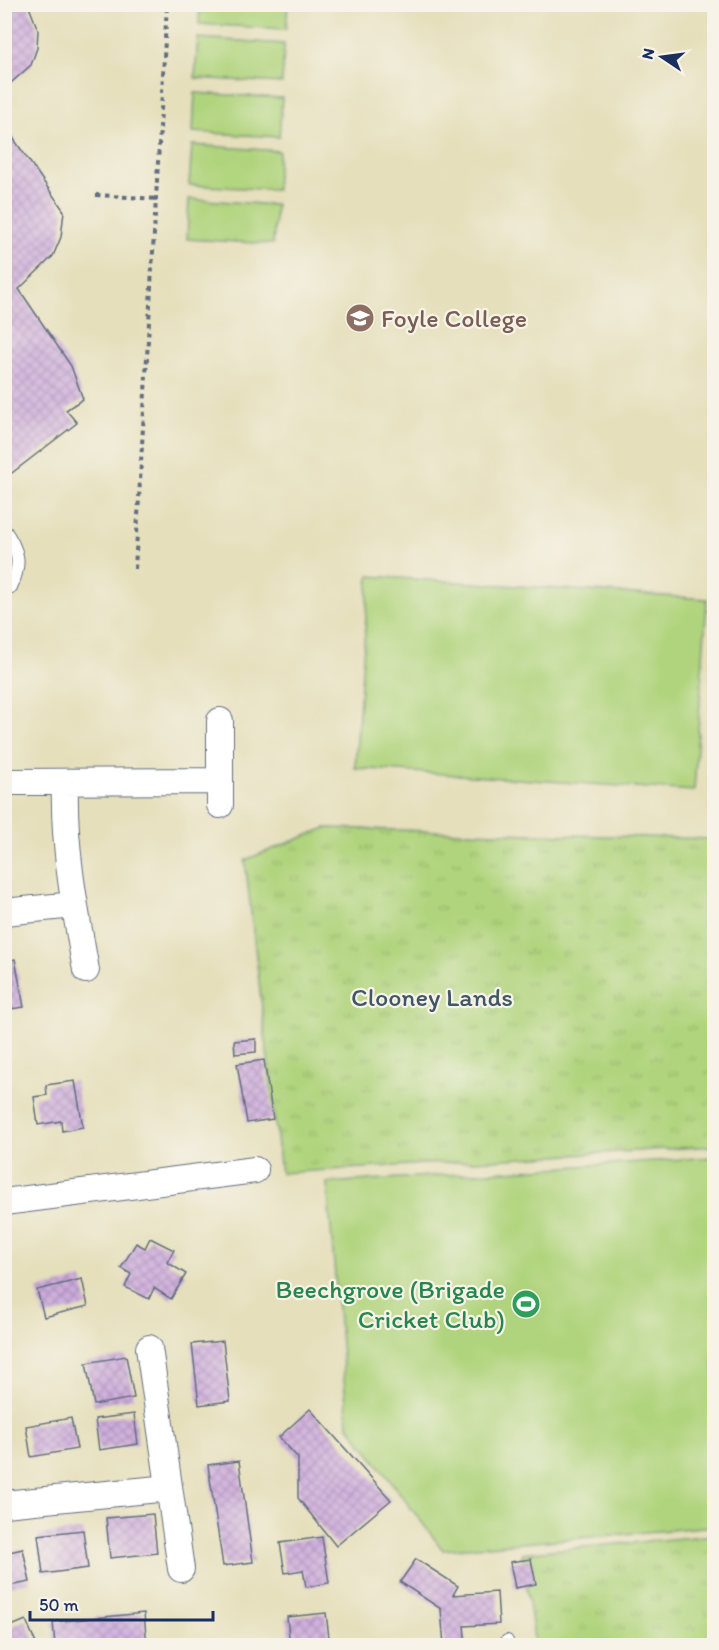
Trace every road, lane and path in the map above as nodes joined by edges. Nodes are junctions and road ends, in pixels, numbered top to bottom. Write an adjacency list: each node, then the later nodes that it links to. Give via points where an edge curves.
1 (167, 4): 3 (path)
2 (96, 195): 3 (path)
3 (158, 199): 5 (path)
4 (4, 529): 6 (lane, via 14,543 20,567 11,587)
5 (135, 569)
6 (4, 589)
7 (220, 722): 9 (street, via 220,793)
8 (4, 782): 9 (street)
9 (65, 783): 10 (street)
10 (74, 905): 11 (street); 12 (street)
11 (4, 912)
12 (86, 970)
13 (255, 1170): 14 (street)
14 (4, 1202)
15 (149, 1348): 16 (street)
16 (169, 1488): 17 (street); 18 (street)
17 (4, 1504)
18 (181, 1569)

